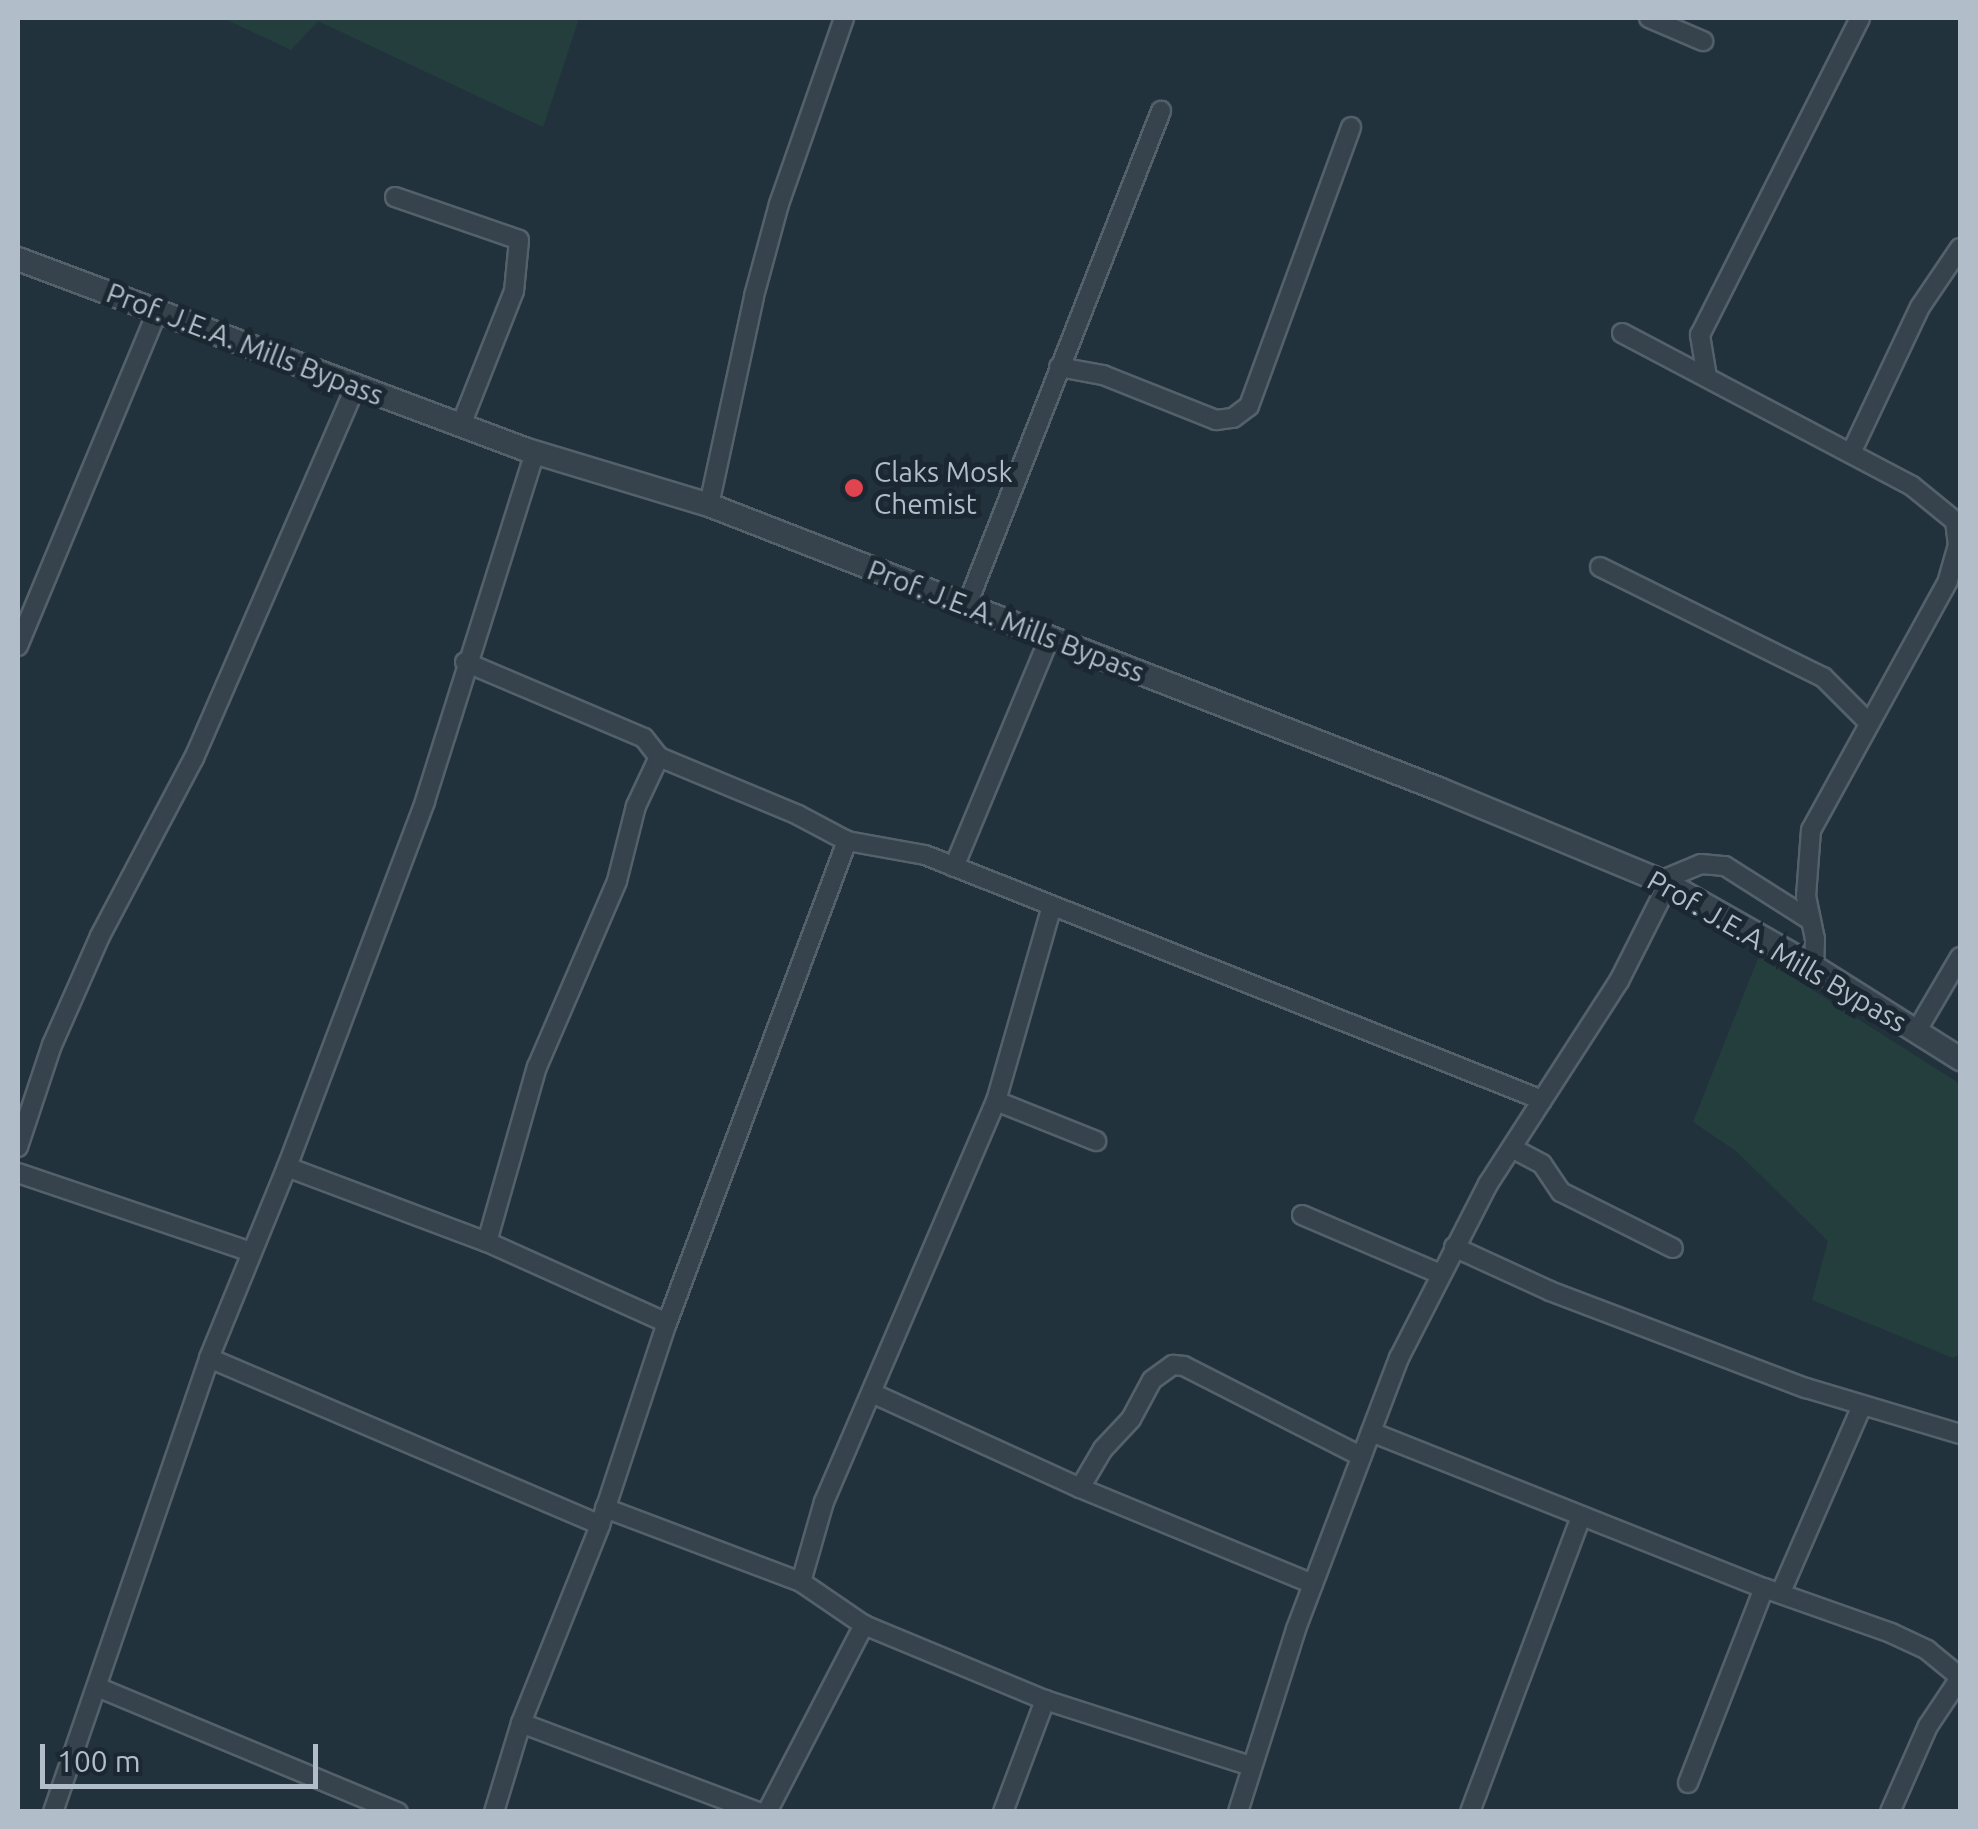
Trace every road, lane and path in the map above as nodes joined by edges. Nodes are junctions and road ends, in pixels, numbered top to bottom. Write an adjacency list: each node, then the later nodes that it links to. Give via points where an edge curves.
1 (844, 18): 18 (street, via 769,241)
2 (1649, 18): 4 (street)
3 (1860, 18): 13 (street, via 1700,335)
4 (1703, 41)
5 (1162, 111): 12 (street)
6 (1351, 127): 12 (street, via 1249,406 1216,420 1103,375)
7 (395, 197): 15 (street, via 519,240 514,290)
8 (1960, 248): 17 (street, via 1920,307)
9 (18, 258): 10 (street, Prof. J.E.A. Mills Bypass)
10 (158, 310): 14 (street, Prof. J.E.A. Mills Bypass); 22 (street)
11 (1622, 332): 13 (street)
12 (1059, 366): 20 (street)
13 (1707, 377): 17 (street)
14 (356, 386): 15 (street, Prof. J.E.A. Mills Bypass); 38 (street, via 194,758 100,936 52,1045)
15 (461, 425): 16 (street, Prof. J.E.A. Mills Bypass)
16 (535, 452): 18 (street, Prof. J.E.A. Mills Bypass); 23 (street)
17 (1851, 453): 24 (street, via 1912,486 1955,521 1958,545 1948,581)
18 (708, 505): 20 (street, Prof. J.E.A. Mills Bypass)
19 (1600, 567): 24 (street, via 1823,677)
20 (966, 606): 21 (street, Prof. J.E.A. Mills Bypass)
21 (1049, 640): 27 (street); 28 (street, Prof. J.E.A. Mills Bypass)
22 (18, 646)
23 (465, 662): 25 (street, via 644,738); 40 (street, via 425,800)
24 (1869, 723): 30 (street, via 1812,830 1806,855)
25 (658, 757): 26 (street); 43 (street, via 636,806 617,882 537,1067)
26 (847, 841): 27 (street); 48 (street)
27 (954, 867): 29 (street)
28 (1664, 882): 30 (street, via 1700,864 1725,866); 32 (street, Prof. J.E.A. Mills Bypass); 35 (street, via 1619,981)
29 (1052, 906): 35 (street); 36 (street)
30 (1810, 920): 32 (street)
31 (1960, 956): 33 (street)
32 (1814, 967): 33 (street, Prof. J.E.A. Mills Bypass)
33 (1916, 1032): 34 (street, Prof. J.E.A. Mills Bypass)
34 (1960, 1059)
35 (1542, 1100): 39 (street)
36 (996, 1101): 37 (street); 50 (street, via 914,1283)
37 (1096, 1142)
38 (18, 1147)
39 (1512, 1148): 44 (street); 45 (street, via 1542,1164 1561,1192)
40 (287, 1167): 43 (street); 46 (street)
41 (18, 1173): 46 (street)
42 (1302, 1215): 47 (street)
43 (488, 1242): 48 (street)
44 (1454, 1246): 47 (street); 51 (street, via 1550,1290)
45 (1673, 1248)
46 (252, 1252): 49 (street)
47 (1440, 1274): 52 (street)
48 (667, 1322): 57 (street)
49 (209, 1358): 57 (street); 63 (street)
50 (874, 1394): 55 (street); 58 (street, via 824,1502)
51 (1862, 1406): 53 (street); 60 (street)
52 (1371, 1432): 54 (street); 56 (street)
53 (1960, 1434)
54 (1361, 1456): 55 (street, via 1173,1364 1152,1380); 59 (street)
55 (1080, 1488): 59 (street)
56 (1581, 1516): 60 (street); 75 (street)
57 (603, 1517): 58 (street); 65 (street)
58 (801, 1582): 61 (street)
59 (1313, 1584): 66 (street)
60 (1772, 1590): 62 (street, via 1891,1632); 67 (street)
61 (864, 1625): 64 (street); 72 (street)
62 (1960, 1677): 76 (street, via 1928,1726)
63 (97, 1687): 68 (street); 69 (street)
64 (1044, 1700): 66 (street); 73 (street)
65 (521, 1723): 70 (street); 71 (street)
66 (1251, 1766): 74 (street)
67 (1688, 1783)
68 (52, 1812)
69 (398, 1812)
70 (494, 1812)
71 (758, 1812)
72 (767, 1812)
73 (1003, 1812)
74 (1238, 1812)
75 (1470, 1812)
76 (1890, 1812)

